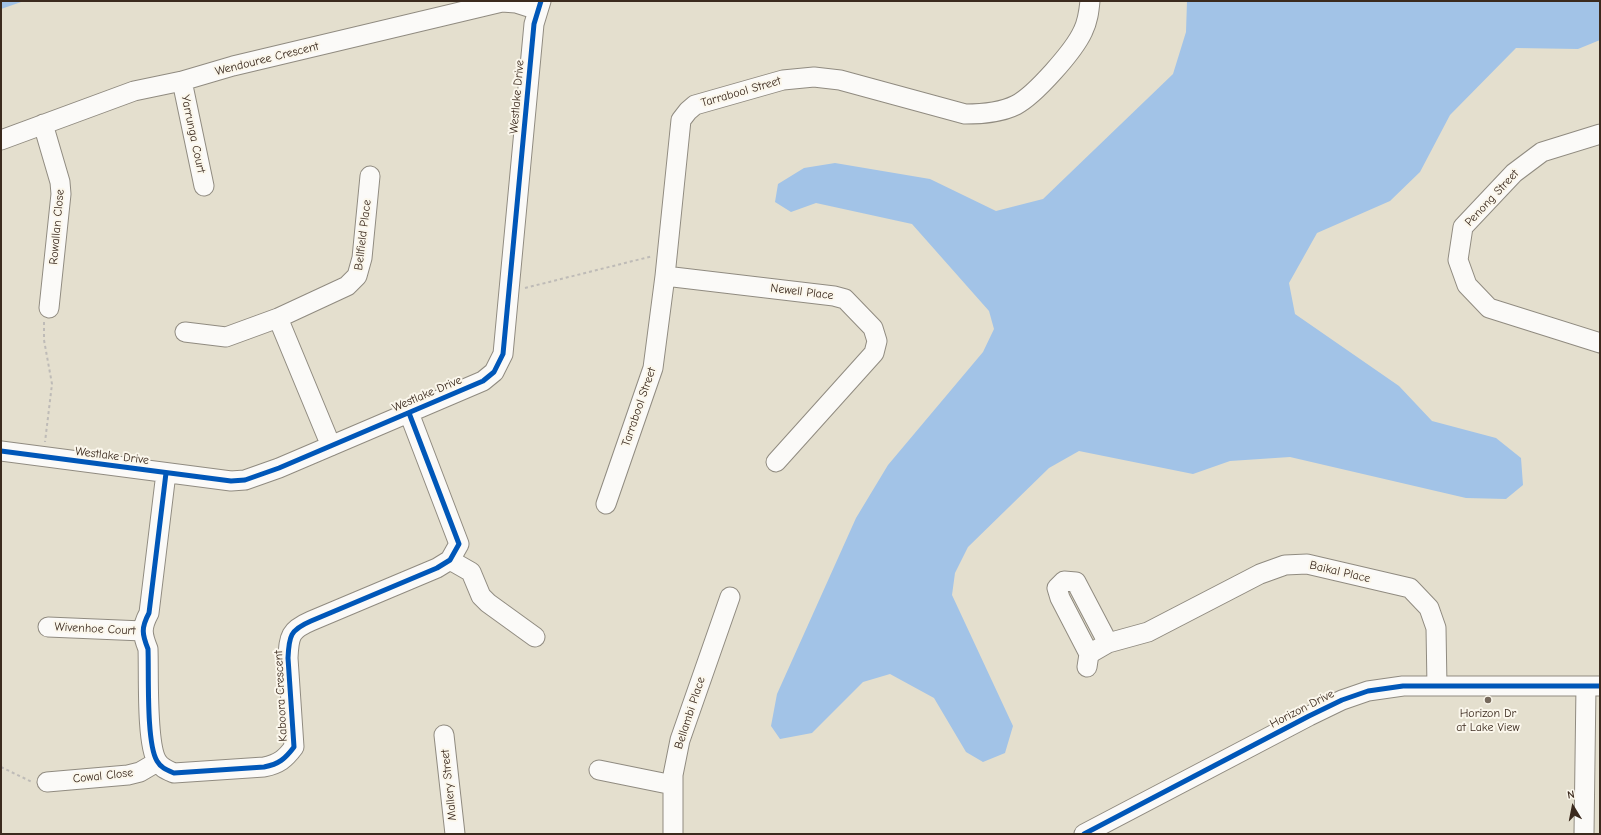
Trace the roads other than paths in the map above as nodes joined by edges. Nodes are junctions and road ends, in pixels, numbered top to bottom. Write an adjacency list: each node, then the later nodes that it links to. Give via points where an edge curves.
1 (1090, 1): 9 (street, Tarrabool Street, via 1083,32 1048,77 1027,98 1015,106 998,111 965,114 840,80 814,77 784,80 696,105 681,120)
2 (539, 5): 3 (street, Wendouree Crescent, via 502,2 233,66); 14 (street, Westlake Drive, via 534,24 503,354 494,372 483,381)
3 (182, 81): 4 (street, Wendouree Crescent, via 134,91); 8 (street, Yarrunga Court)
4 (43, 124): 6 (street, Wendouree Crescent); 10 (street, Rowallan Close, via 60,182 61,194)
5 (1600, 134): 13 (street, Penong Street, via 1542,152 1514,173 1463,227 1458,260 1467,285 1489,308)
6 (1, 140)
7 (370, 176): 11 (street, Bellfield Place, via 362,258 357,276 347,286)
8 (204, 186)
9 (665, 276): 17 (street, Newell Place, via 834,296 845,299 873,328 877,341 874,353); 19 (street, Tarrabool Street, via 653,368)
10 (49, 308)
11 (278, 318): 12 (street, Bellfield Place, via 226,337); 15 (street)
12 (185, 332)
13 (1600, 344)
14 (409, 413): 15 (street, Westlake Drive); 20 (street, via 459,544)
15 (331, 446): 18 (street, Westlake Drive, via 245,480 231,481)
16 (1, 451): 18 (street, Westlake Drive)
17 (776, 462)
18 (166, 473): 23 (street, via 149,614)
19 (606, 504)
20 (450, 560): 24 (street, via 471,572 481,596 488,603); 29 (street, Kaboora Crescent, via 437,568 298,627 291,634 288,658 294,746 280,762 264,767 174,773)
21 (730, 596): 32 (street, Bellambi Place, via 680,740)
22 (48, 626): 23 (street, Wivenhoe Court)
23 (143, 631): 29 (street, via 148,649 150,725 153,753)
24 (535, 636)
25 (1108, 643): 25 (street, Baikal Place, via 1088,660 1060,598 1057,588 1064,581 1076,582); 26 (street, Baikal Place, via 1148,632 1260,574 1285,565 1308,564 1410,588 1429,608 1436,628)
26 (1437, 686): 27 (street, Horizon Drive); 35 (street, Horizon Drive, via 1386,687 1342,700)
27 (1593, 686): 36 (street)
28 (444, 735): 33 (street, Mallery Street)
29 (157, 762): 31 (street, Cowal Close, via 140,772 128,775)
30 (599, 770): 32 (street)
31 (47, 782)
32 (673, 784): 34 (street, Bellambi Place)
33 (455, 834)
34 (673, 834)
35 (1084, 834)
36 (1584, 834)

